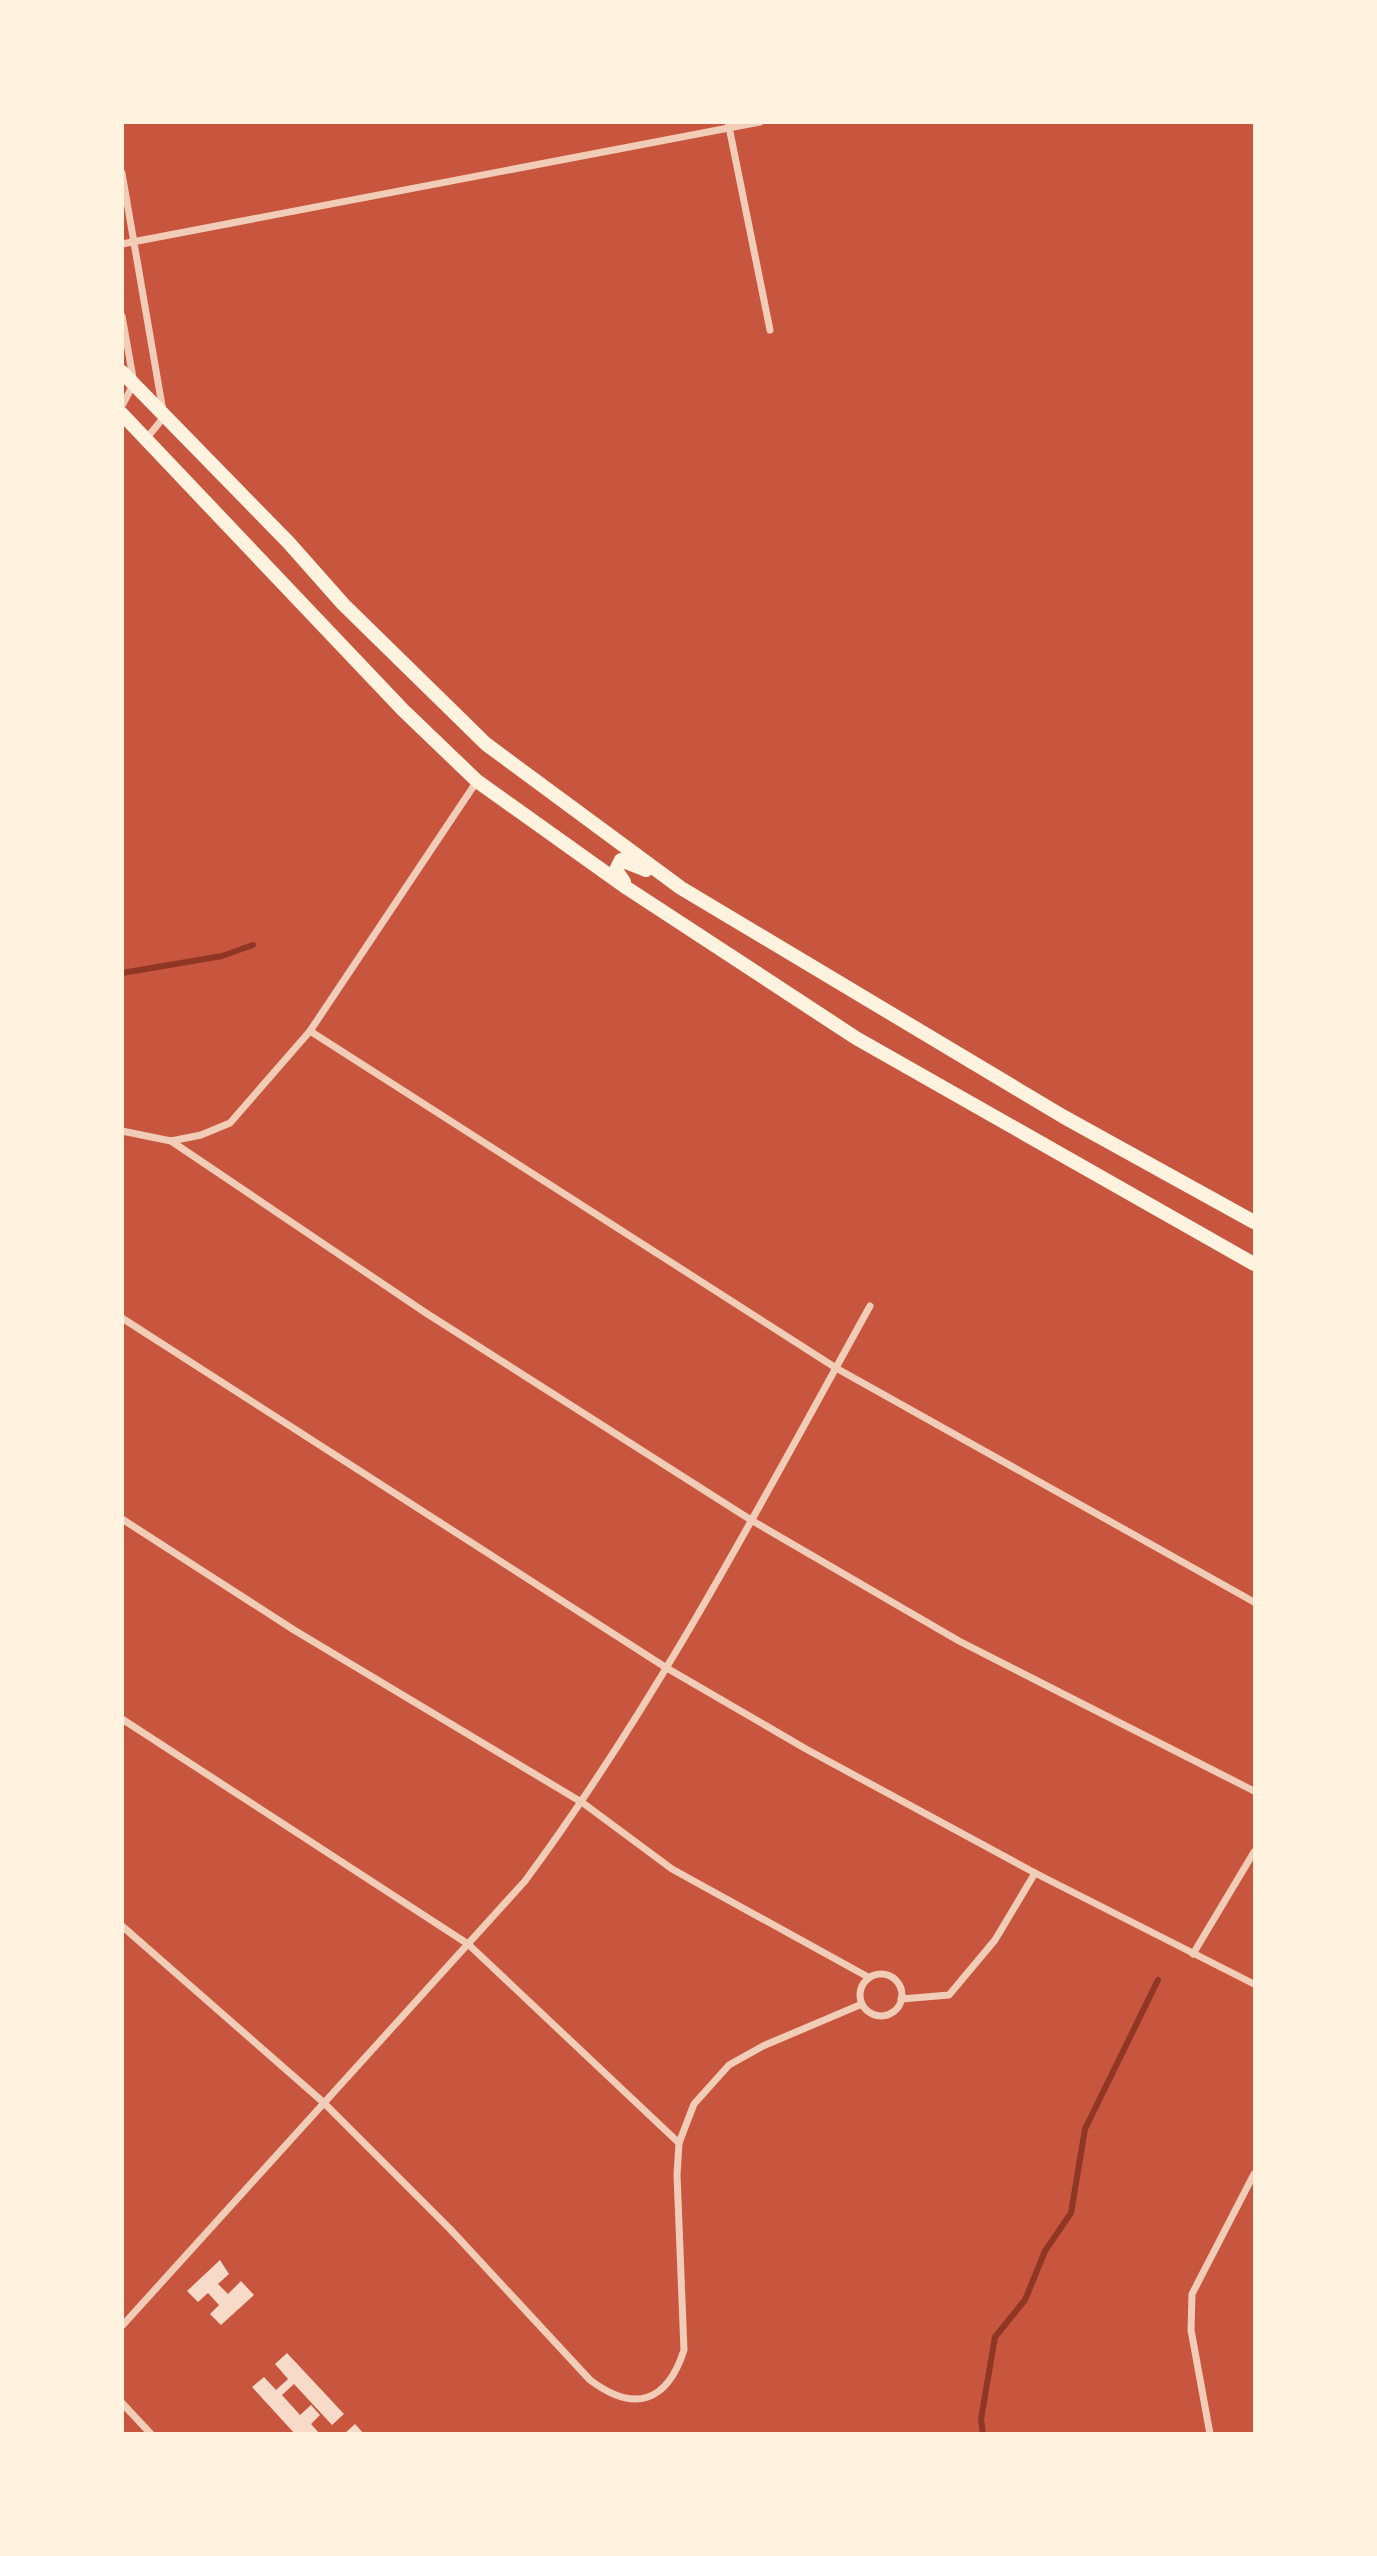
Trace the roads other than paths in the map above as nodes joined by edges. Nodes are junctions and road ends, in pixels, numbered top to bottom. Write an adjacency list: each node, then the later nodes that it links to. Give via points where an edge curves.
1 (760, 122): 2 (street)
2 (729, 125): 4 (street); 7 (street)
3 (122, 173): 4 (street)
4 (135, 241): 5 (street); 12 (street)
5 (122, 244)
6 (122, 316): 9 (street)
7 (770, 330)
8 (122, 372): 9 (main road)
9 (134, 383): 10 (street); 12 (main road)
10 (122, 406)
11 (122, 414): 13 (main road)
12 (164, 417): 13 (street); 16 (main road, via 343,604 486,744)
13 (146, 440): 14 (main road, via 402,710)
14 (477, 781): 15 (main road); 17 (street)
15 (627, 888): 16 (main road, via 616,870 621,860); 21 (main road, via 856,1038)
16 (681, 888): 20 (main road, via 1064,1117)
17 (310, 1031): 19 (street, via 230,1123); 24 (street)
18 (122, 1131): 19 (street)
19 (171, 1141): 26 (street, via 426,1313)
20 (1255, 1222)
21 (1255, 1264)
22 (870, 1306): 24 (street)
23 (122, 1318): 28 (street)
24 (836, 1368): 26 (street); 27 (street)
25 (122, 1519): 31 (street, via 294,1630)
26 (751, 1520): 28 (street); 30 (street, via 959,1641)
27 (1255, 1602)
28 (665, 1667): 31 (street); 33 (street)
29 (122, 1719): 35 (street)
30 (1255, 1791)
31 (583, 1803): 35 (street, via 525,1881); 37 (street, via 672,1869)
32 (1255, 1852): 36 (street)
33 (1035, 1873): 36 (street); 39 (street, via 995,1940 949,1995)
34 (122, 1926): 41 (street)
35 (468, 1944): 41 (street); 42 (street)
36 (1193, 1954): 38 (street)
37 (868, 1977): 39 (street, via 890,1975 898,1983); 40 (street, via 861,1986)
38 (1255, 1984)
39 (901, 1999): 40 (street, via 893,2013 883,2017 872,2015)
40 (862, 2004): 42 (street, via 729,2065 694,2105)
41 (323, 2102): 42 (street, via 451,2230 590,2380 610,2395 631,2402 658,2392 677,2371 684,2350); 44 (street)
42 (679, 2143)
43 (1255, 2174): 47 (street, via 1192,2294 1191,2330)
44 (122, 2326)
45 (122, 2403): 46 (street)
46 (151, 2434)
47 (1210, 2434)

